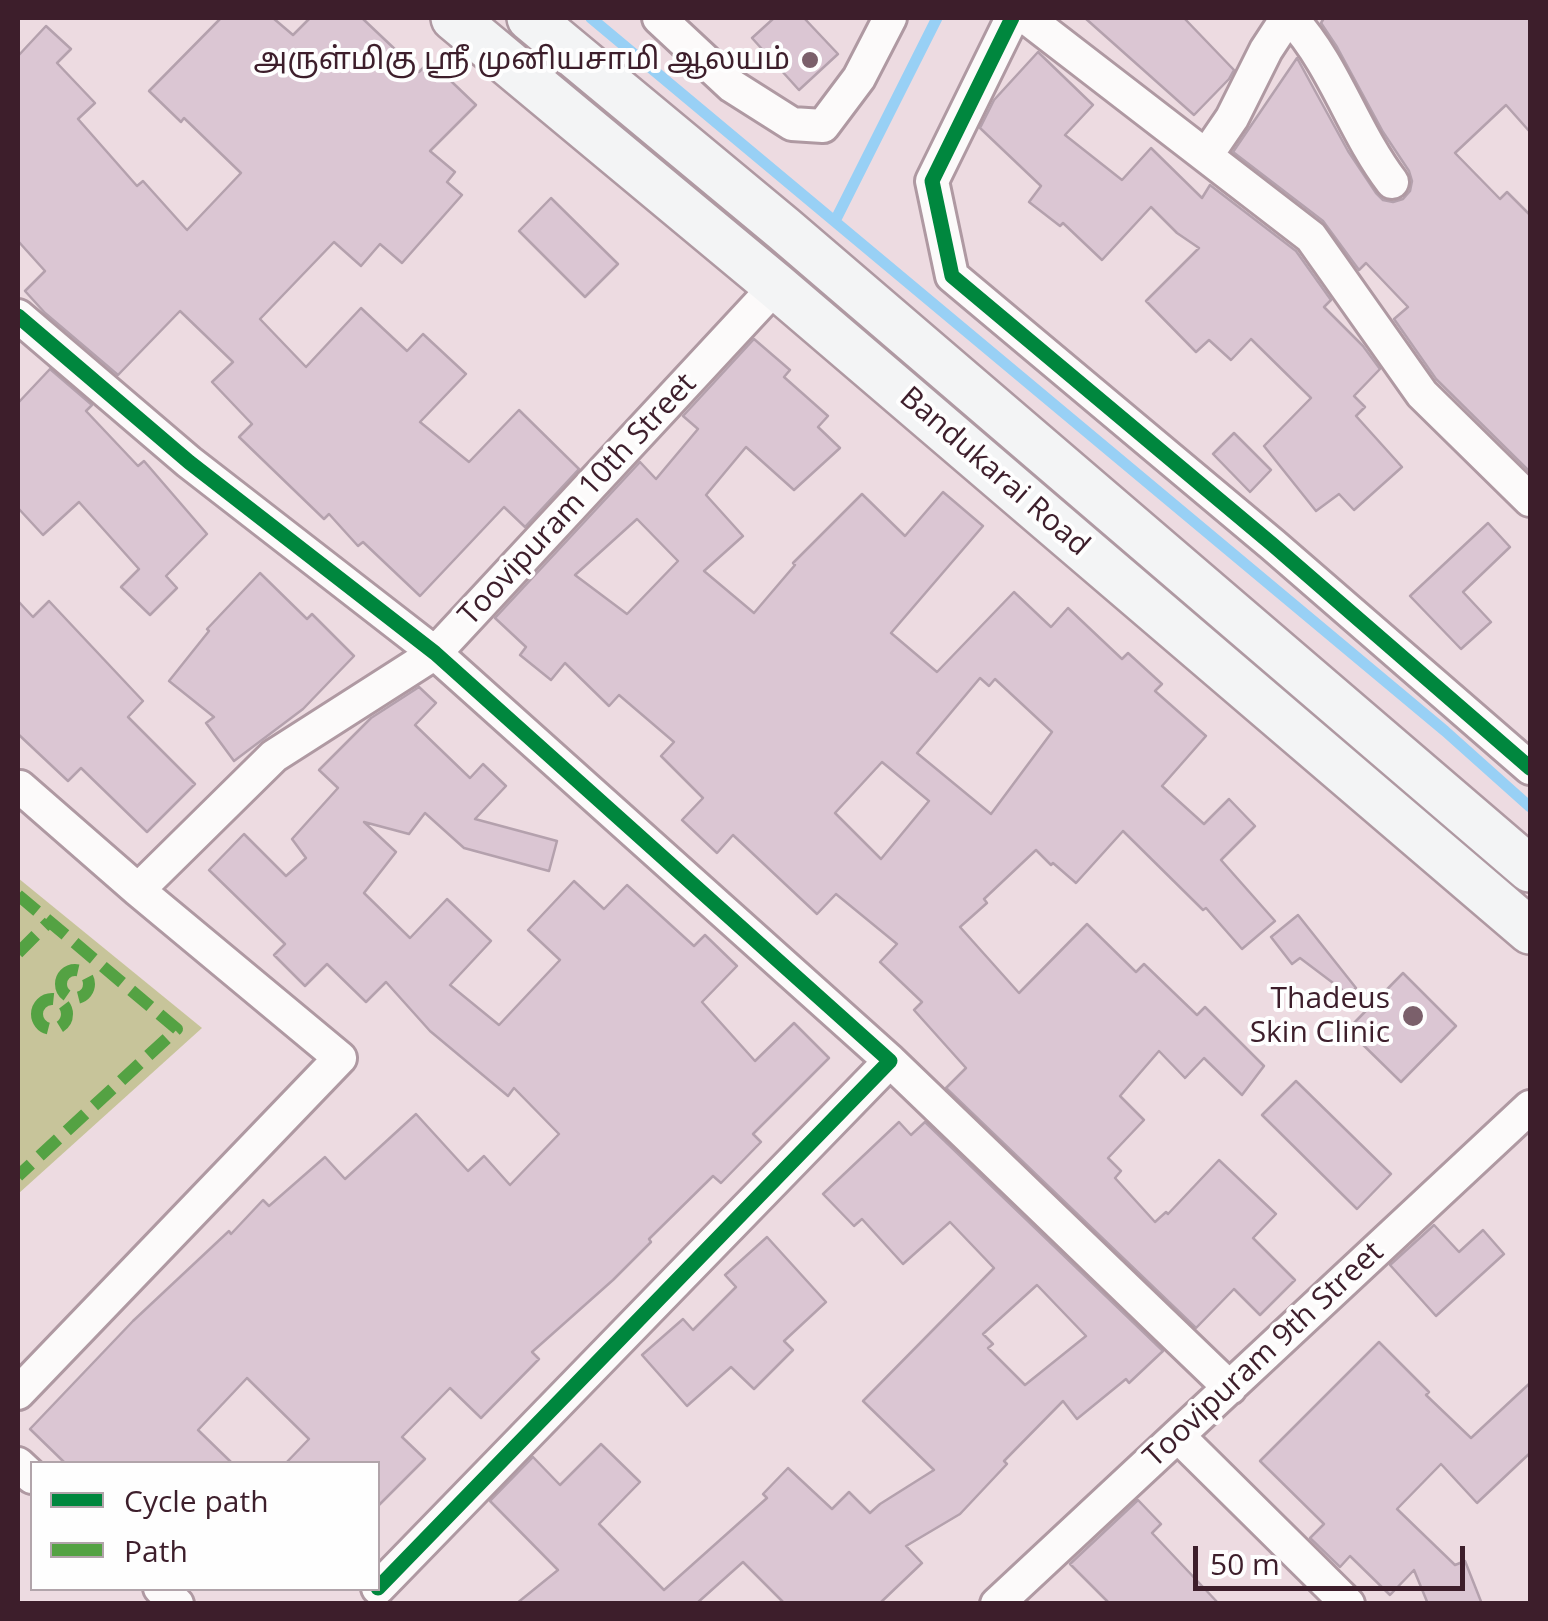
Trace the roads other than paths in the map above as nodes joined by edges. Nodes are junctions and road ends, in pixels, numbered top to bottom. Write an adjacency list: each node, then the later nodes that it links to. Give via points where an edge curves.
1 (454, 18): 10 (main road, Bandukarai Road)
2 (530, 18): 16 (main road, Bandukarai Road)
3 (659, 18): 4 (street, via 732,86 792,124 822,126 859,78)
4 (890, 18)
5 (1012, 18): 14 (street, via 932,181 952,276)
6 (1027, 18): 8 (street)
7 (1289, 18): 8 (street); 9 (street, via 1324,60)
8 (1206, 156): 12 (street, via 1310,238 1422,394)
9 (1392, 182)
10 (776, 286): 13 (street, Toovipuram 10th Street); 18 (main road, Bandukarai Road)
11 (18, 316): 13 (street, via 189,462)
12 (1530, 500)
13 (435, 654): 17 (street, Toovipuram 10th Street, via 274,756); 19 (street)
14 (1530, 768)
15 (18, 789): 17 (street)
16 (1530, 869)
17 (138, 890): 22 (street, via 340,1058)
18 (1530, 931)
19 (890, 1061): 21 (street); 24 (street)
20 (1530, 1106): 21 (street, Toovipuram 9th Street)
21 (1230, 1388): 23 (street, Toovipuram 9th Street)
22 (18, 1393)
23 (1178, 1436): 25 (street, Toovipuram 9th Street); 26 (street)
24 (380, 1585)
25 (997, 1604)
26 (1348, 1604)

